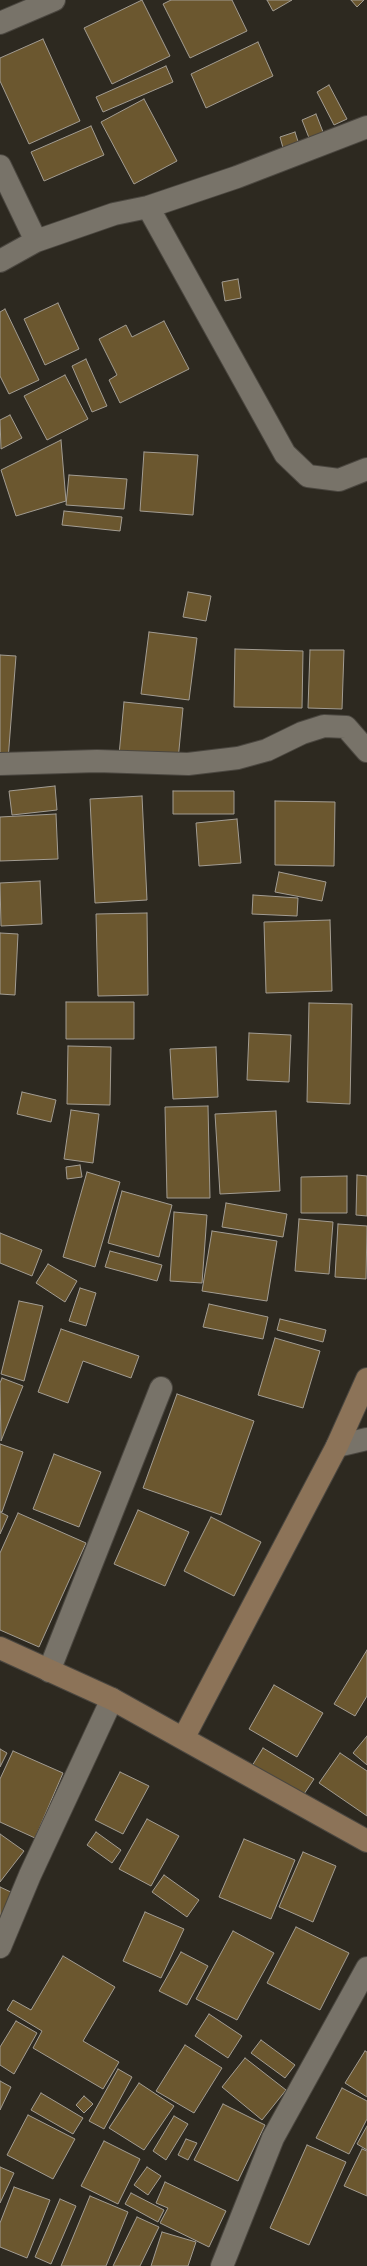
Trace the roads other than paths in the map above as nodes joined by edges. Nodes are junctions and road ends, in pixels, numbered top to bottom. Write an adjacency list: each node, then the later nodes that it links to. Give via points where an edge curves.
1 (54, 0): 2 (street)
2 (0, 24)
3 (367, 127): 5 (street, via 237,177)
4 (0, 166): 6 (street)
5 (148, 207): 6 (street, via 114,214); 8 (street, via 285,454 308,476 339,480)
6 (36, 241): 7 (street)
7 (0, 261)
8 (367, 469)
9 (367, 751): 10 (street, via 346,727 324,726 302,733 267,750 238,758 188,764 97,761)
10 (0, 764)
11 (367, 1378): 14 (street)
12 (161, 1388): 16 (street)
13 (367, 1439): 14 (street)
14 (337, 1446): 18 (street)
15 (0, 1648): 16 (street)
16 (49, 1671): 17 (street)
17 (112, 1699): 18 (street); 20 (street, via 30,1875)
18 (184, 1737): 19 (street)
19 (367, 1841)
20 (0, 1947)
21 (367, 1968): 22 (street, via 273,2138)
22 (222, 2266)

